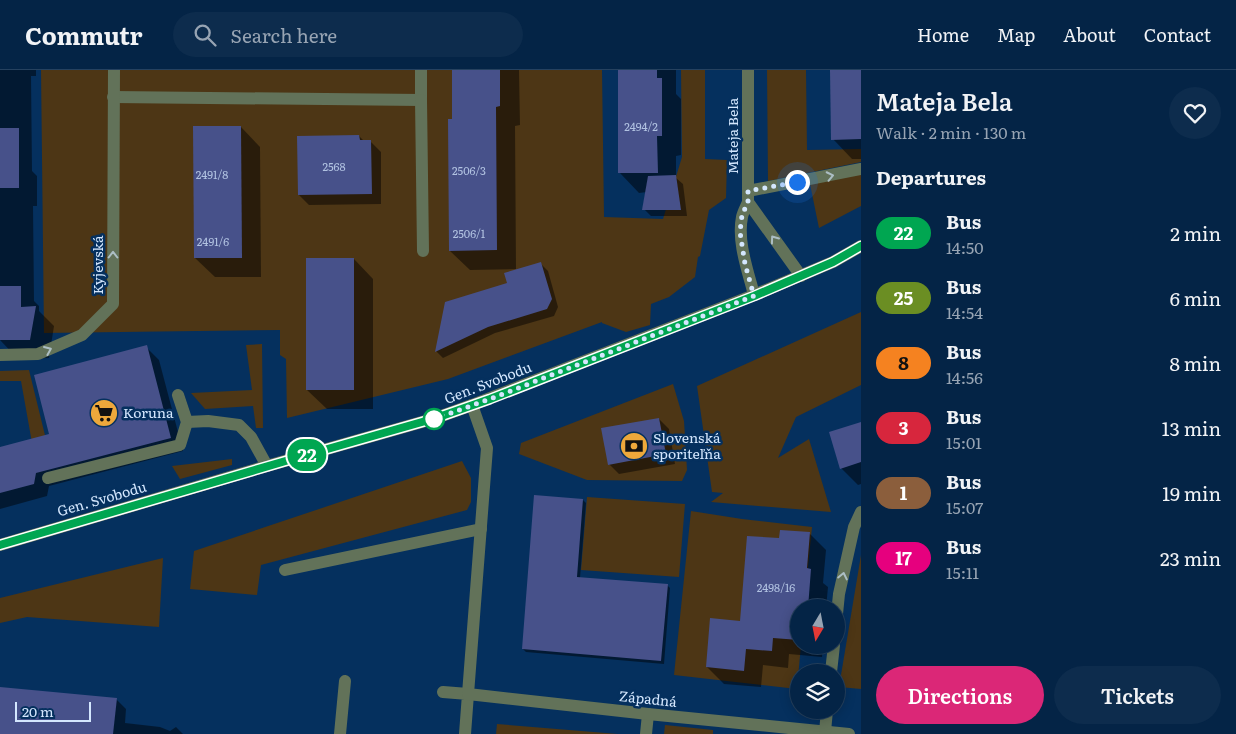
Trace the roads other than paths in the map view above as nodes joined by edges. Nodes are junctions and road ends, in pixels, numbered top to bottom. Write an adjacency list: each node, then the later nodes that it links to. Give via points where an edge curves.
1 (114, 70): 4 (street, Kyjevská)
2 (421, 70): 5 (street)
3 (748, 70): 7 (street, Mateja Bela)
4 (113, 97): 5 (street); 14 (street, Kyjevská, one-way to 4, via 38,354 82,335 113,304)
5 (421, 100): 9 (street)
6 (861, 169): 7 (street, one-way to 6)
7 (748, 197): 12 (street, one-way to 7); 13 (street, Mateja Bela, via 740,232)
8 (861, 246): 11 (street, Gen. Svobodu)
9 (423, 251)
10 (861, 252): 11 (street, Gen. Svobodu)
11 (833, 262): 12 (street, Gen. Svobodu)
12 (800, 276): 13 (street, Gen. Svobodu)
13 (754, 296): 16 (street, Gen. Svobodu)
14 (0, 355)
15 (178, 395): 17 (street)
16 (472, 405): 18 (street, Gen. Svobodu); 21 (street, via 487,448)
17 (187, 422): 18 (street, via 239,425 251,437); 19 (street, via 180,445)
18 (267, 466): 22 (street, Gen. Svobodu)
19 (48, 478)
20 (861, 512): 24 (street, one-way to 20, via 854,527)
21 (482, 528): 23 (street); 27 (street)
22 (0, 545)
23 (285, 570)
24 (839, 599)
25 (345, 682): 31 (street)
26 (443, 692): 27 (street, Západná)
27 (468, 694): 28 (street, Západná); 32 (street)
28 (648, 714): 30 (street, Západná); 33 (street)
29 (826, 719): 30 (street)
30 (825, 732): 34 (street, Západná)
31 (340, 734)
32 (465, 734)
33 (646, 734)
34 (850, 734)

